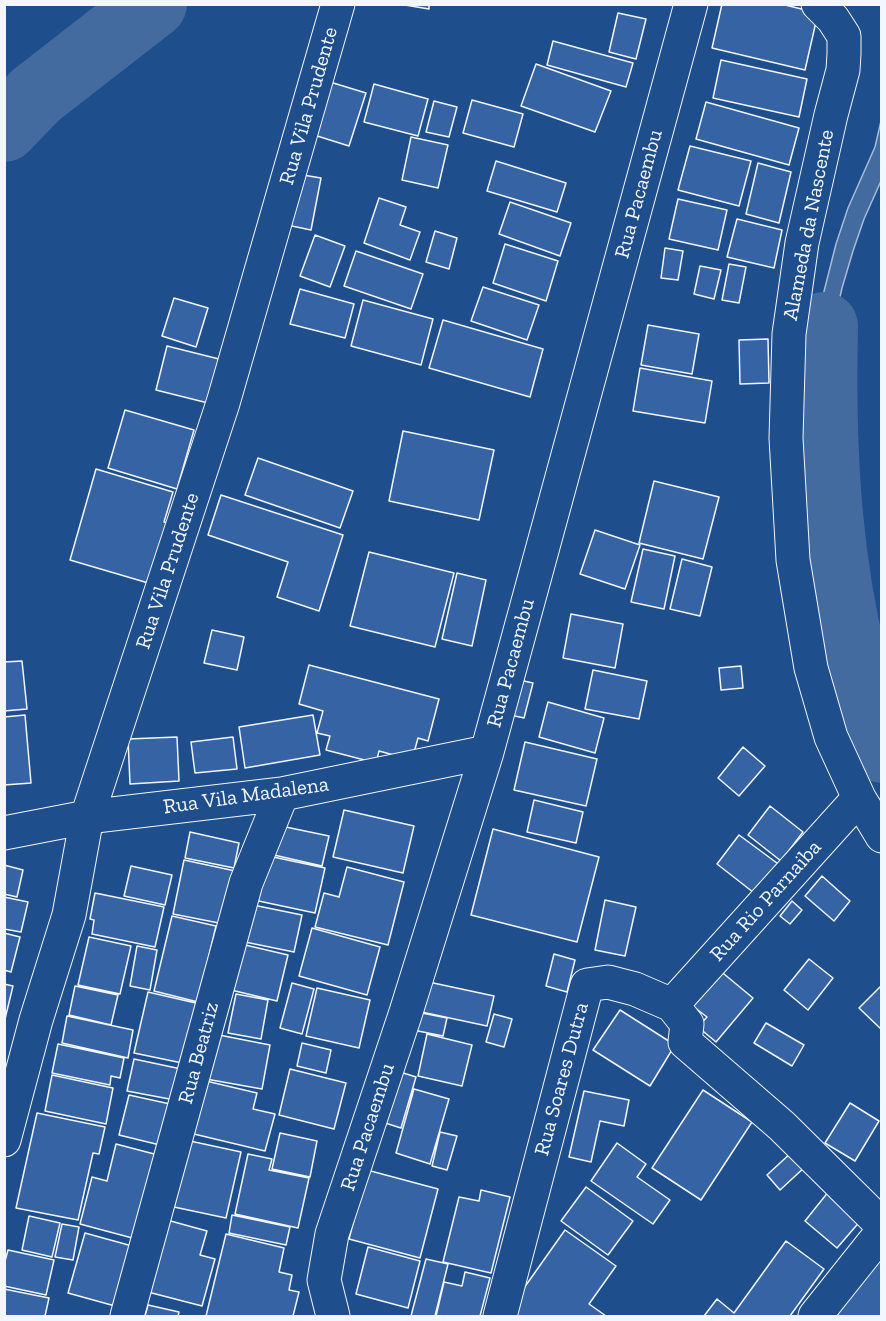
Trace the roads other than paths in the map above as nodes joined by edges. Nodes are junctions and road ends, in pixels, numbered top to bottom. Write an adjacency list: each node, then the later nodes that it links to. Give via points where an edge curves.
1 (338, 4): 7 (street, Rua Vila Prudente, via 223,403)
2 (691, 4): 4 (street, Rua Pacaembu)
3 (818, 4): 6 (street, Alameda da Nascente, via 844,36 844,62 802,243 789,334 786,438 794,560 811,668 831,736)
4 (487, 752): 5 (street, Rua Vila Madalena); 15 (street, Rua Pacaembu, via 332,1234 324,1280)
5 (282, 794): 7 (street, Rua Vila Madalena); 14 (street, Rua Beatriz, via 246,883)
6 (859, 798): 9 (street, Alameda da Nascente); 10 (street, Rua Rio Parnaiba)
7 (87, 817): 8 (street, Rua Vila Madalena); 11 (street, Rua Vila Prudente, via 69,915)
8 (4, 832)
9 (882, 836)
10 (672, 1005): 12 (street, via 687,1024 685,1042 782,1126); 16 (street, Rua Soares Dutra, via 608,982 587,985)
11 (4, 1140)
12 (882, 1225)
13 (882, 1232): 17 (street)
14 (127, 1317)
15 (333, 1317)
16 (500, 1317)
17 (815, 1317)

